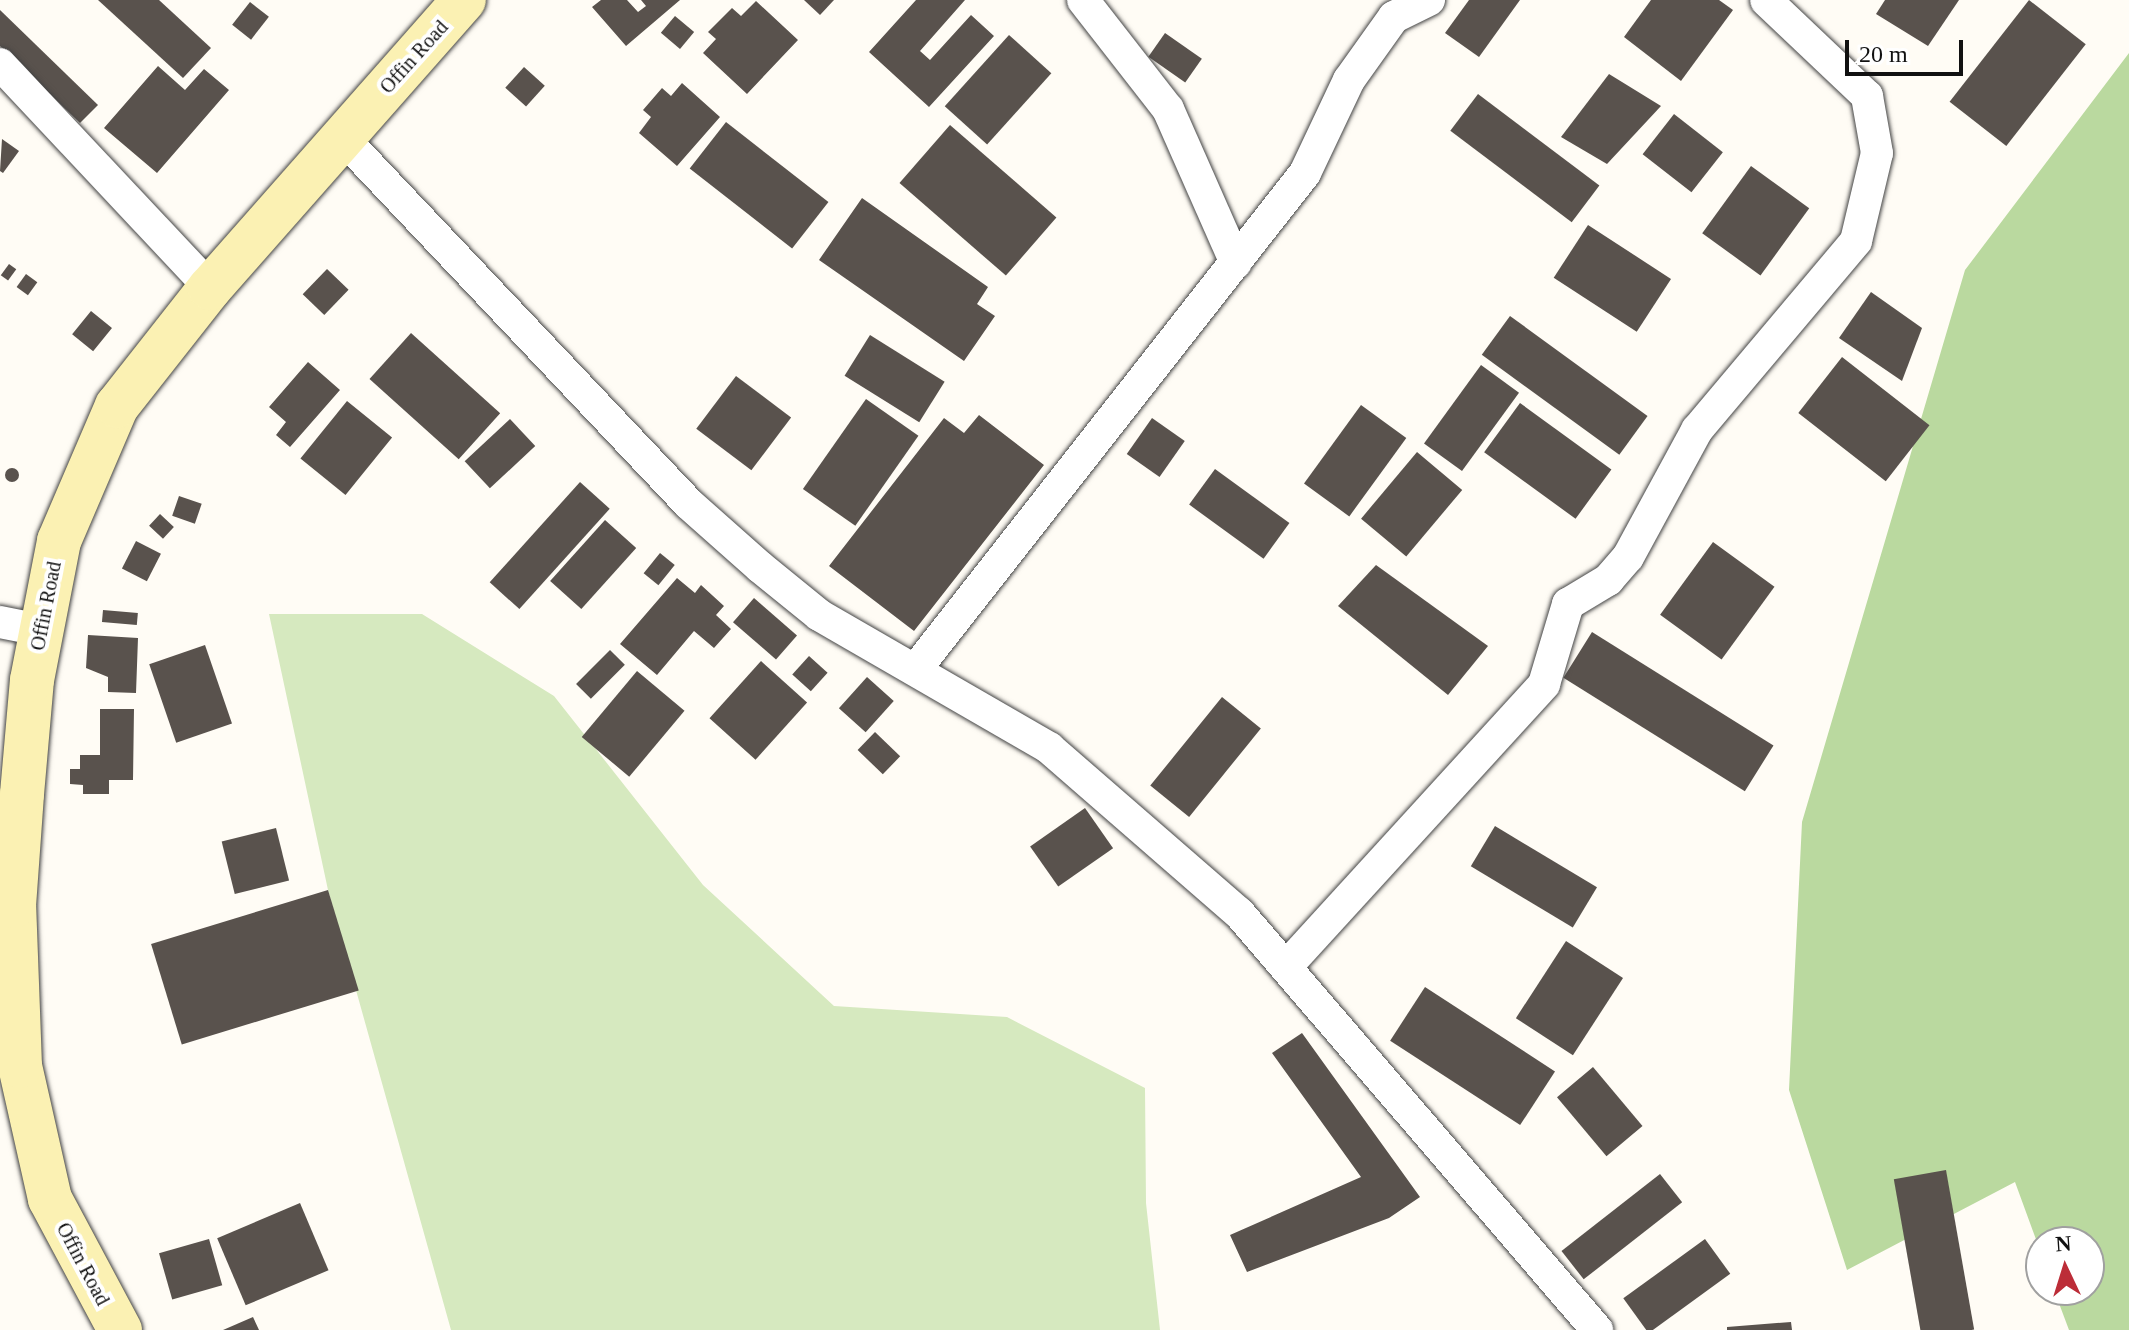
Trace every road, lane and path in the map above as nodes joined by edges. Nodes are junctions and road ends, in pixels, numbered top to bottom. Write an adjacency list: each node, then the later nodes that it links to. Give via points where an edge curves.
1 (464, 0): 6 (street, Offin Road)
2 (1083, 0): 7 (street, via 1168,109)
3 (1429, 0): 7 (street, via 1394,17 1349,80 1305,173)
4 (1766, 0): 11 (street, via 1867,96 1877,153 1856,241 1697,430 1628,557 1608,580 1568,604 1544,684)
5 (0, 64): 8 (street)
6 (342, 137): 8 (street, Offin Road); 10 (street, via 689,504 819,615)
7 (1236, 263): 10 (street)
8 (210, 288): 9 (street, Offin Road, via 117,406 89,458)
9 (20, 626): 12 (street, Offin Road, via 14,906 20,1066 50,1199)
10 (916, 669): 11 (street, via 1049,748 1113,798 1239,913)
11 (1286, 967): 13 (street)
12 (120, 1330)
13 (1597, 1330)

